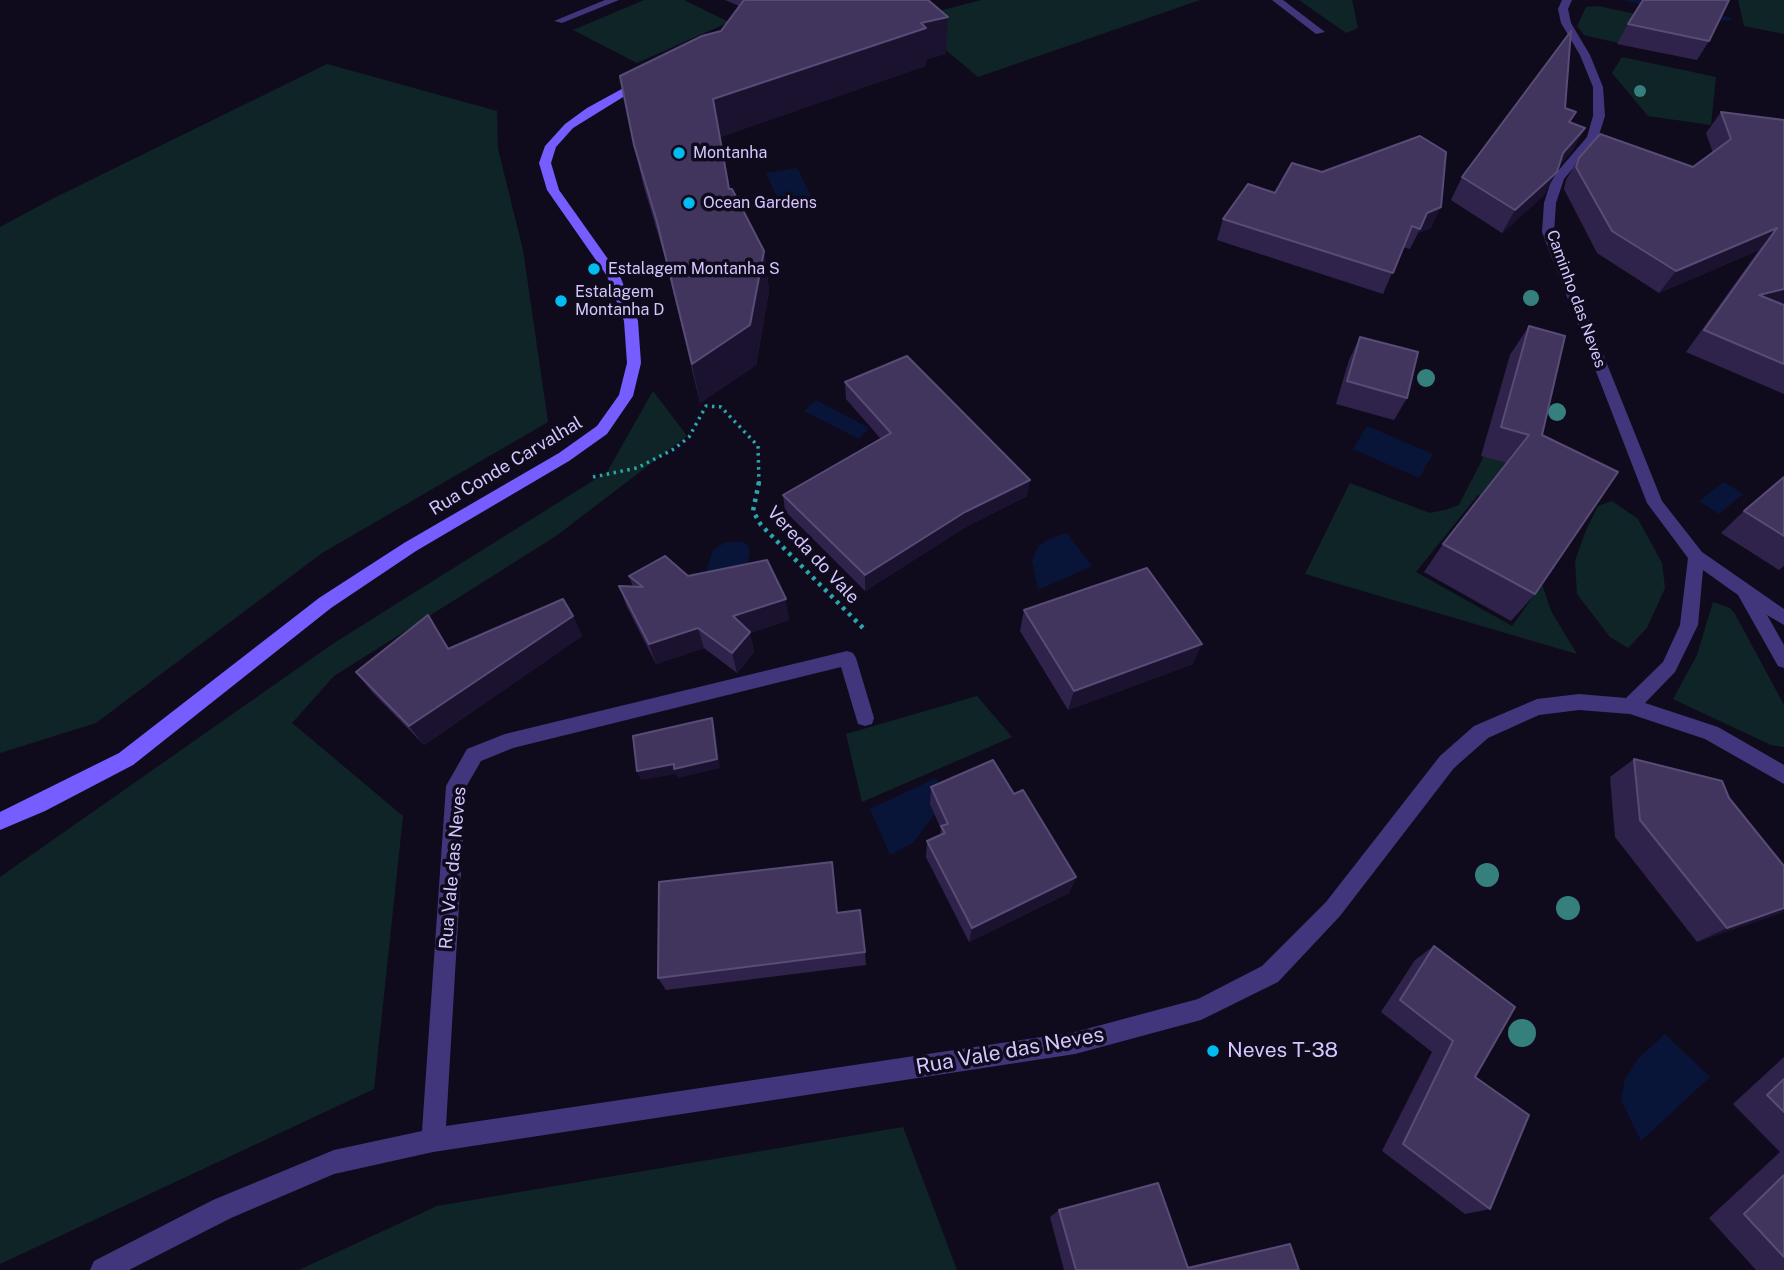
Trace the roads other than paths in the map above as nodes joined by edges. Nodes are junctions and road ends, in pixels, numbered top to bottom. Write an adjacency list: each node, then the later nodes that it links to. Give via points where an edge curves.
1 (614, 0): 4 (street)
2 (1277, 0): 5 (street)
3 (1567, 0): 7 (street, Caminho das Neves, via 1563,9 1566,23 1586,55 1598,88 1599,116 1592,138 1558,178 1548,232 1655,503)
4 (559, 21)
5 (1320, 32)
6 (650, 78): 14 (main road, Rua Conde Carvalhal, via 569,126 551,146 545,163 553,190 613,276 631,321 634,363 626,396 602,430 325,603 126,760)
7 (1696, 557): 8 (street, Caminho das Neves); 11 (street, via 1689,625 1669,667)
8 (1744, 590): 9 (street, Caminho das Neves); 10 (street)
9 (1784, 618)
10 (1784, 661)
11 (1630, 706): 13 (street, Rua Vale das Neves, via 1711,733); 15 (street, Rua Vale das Neves, via 1580,702 1537,706 1481,732 1447,762 1333,909 1270,974 1201,1009 1075,1043)
12 (865, 718): 15 (street, Rua Vale das Neves, via 847,658 512,740 474,755 456,786)
13 (1784, 775)
14 (0, 821)
15 (433, 1140): 16 (street, Rua Vale das Neves, via 334,1163 222,1209)
16 (103, 1270)

